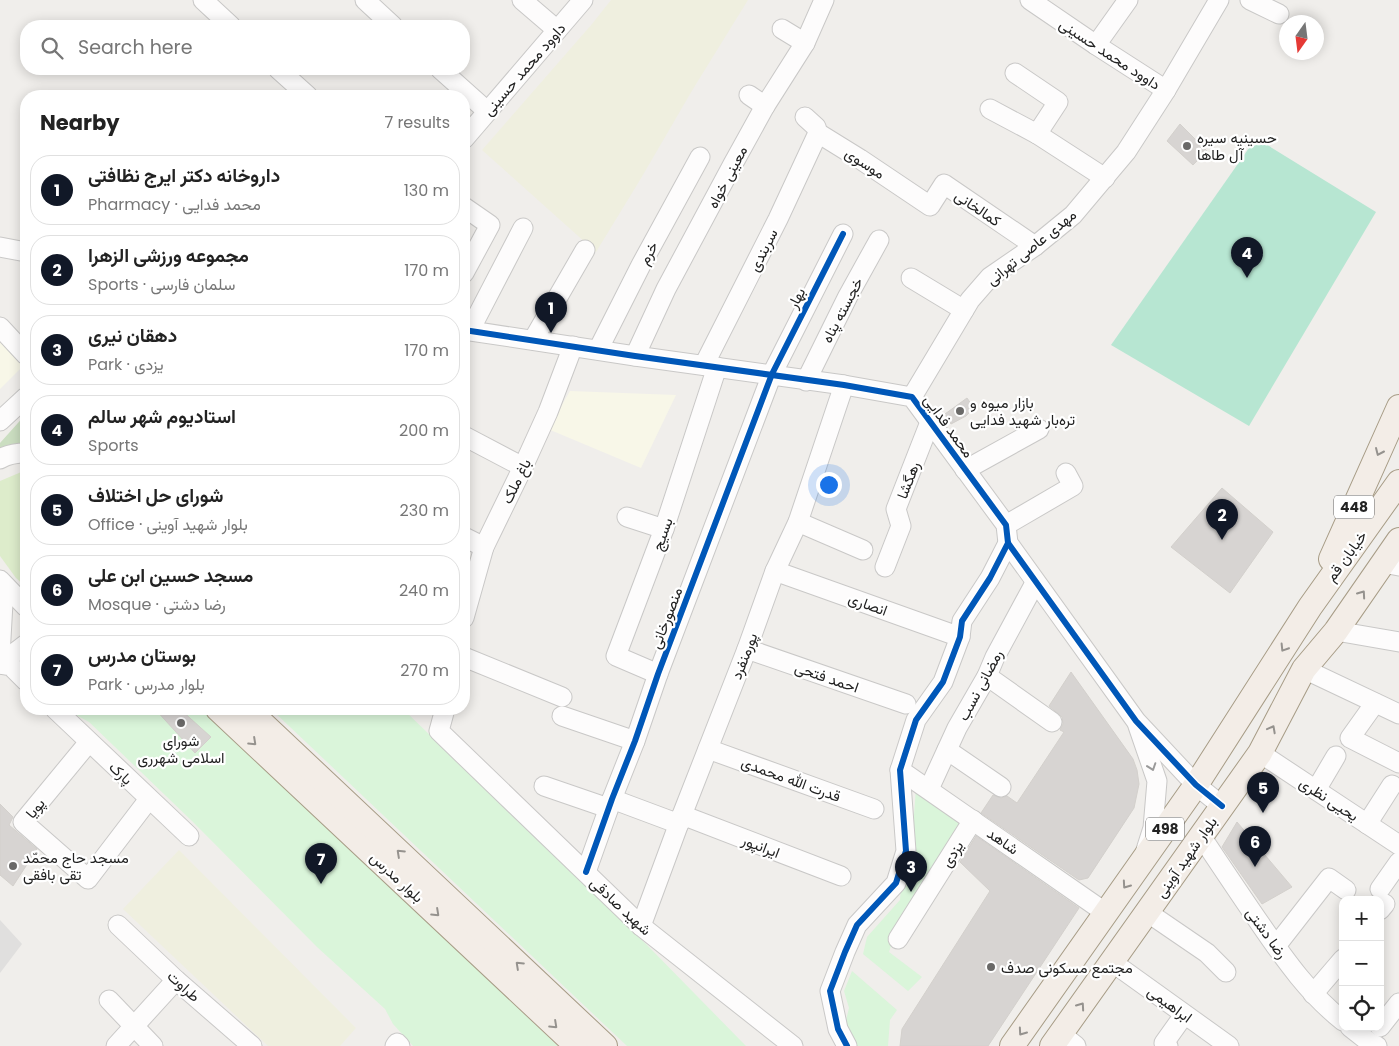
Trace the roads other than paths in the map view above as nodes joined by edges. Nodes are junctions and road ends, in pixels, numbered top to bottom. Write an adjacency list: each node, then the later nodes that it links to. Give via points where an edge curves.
1 (203, 0): 11 (street)
2 (364, 0): 12 (street)
3 (522, 0): 14 (street)
4 (584, 0): 14 (street, داوود محمد حسینی)
5 (824, 0): 15 (street, معینی خواه)
6 (1030, 0): 16 (street, داوود محمد حسینی)
7 (1128, 0): 16 (street)
8 (1218, 0): 22 (street, مهدی عاصی تهرانی)
9 (1250, 0): 10 (street)
10 (1279, 14)
11 (225, 20)
12 (386, 20)
13 (782, 28): 15 (street)
14 (557, 30): 27 (street, داوود محمد حسینی)
15 (805, 44): 25 (street, معینی خواه)
16 (1096, 45): 22 (street, داوود محمد حسینی)
17 (1015, 73): 31 (street, via 1058,102)
18 (285, 75): 20 (street)
19 (447, 75): 21 (street)
20 (301, 90)
21 (464, 90)
22 (1166, 90): 33 (street, مهدی عاصی تهرانی)
23 (749, 95): 25 (street)
24 (470, 96): 27 (street)
25 (765, 106): 53 (street, معینی خواه, via 666,289)
26 (990, 109): 31 (street)
27 (487, 111): 29 (street, داوود محمد حسینی)
28 (805, 117): 30 (street, موسوی)
29 (470, 131)
30 (818, 133): 34 (street, موسوی); 54 (street, سربندی)
31 (1037, 134): 33 (street)
32 (700, 157): 52 (street, خرم)
33 (1105, 178): 39 (street, مهدی عاصی تهرانی, via 1073,215)
34 (930, 206): 39 (street, کمالخانی, via 944,184)
35 (470, 211): 43 (street, via 490,225)
36 (523, 228): 46 (street)
37 (843, 234): 55 (street, بهار)
38 (879, 240): 56 (street, خجسته پناه)
39 (1035, 246): 45 (street, مهدی عاصی تهرانی, via 990,277)
40 (0, 247): 42 (street)
41 (585, 250): 49 (street)
42 (20, 251)
43 (470, 262)
44 (911, 278): 45 (street)
45 (964, 310): 58 (street, مهدی عاصی تهرانی)
46 (470, 325)
47 (0, 328): 51 (street)
48 (470, 330): 49 (street, محمد فدایی)
49 (533, 340): 50 (street, محمد فدایی)
50 (573, 346): 52 (street, محمد فدایی); 67 (street, باغ ملک)
51 (20, 349)
52 (598, 350): 53 (street, محمد فدایی)
53 (635, 356): 54 (street, محمد فدایی)
54 (711, 366): 55 (street, محمد فدایی); 73 (street, بسیج)
55 (772, 374): 56 (street, محمد فدایی); 96 (street, منصورخانی)
56 (806, 381): 57 (street, محمد فدایی)
57 (844, 385): 58 (street, محمد فدایی); 72 (street, پورمنفرد)
58 (912, 397): 62 (street, محمد فدایی)
59 (20, 403): 61 (street)
60 (1399, 407): 86 (main road, 448, one-way to 86)
61 (0, 421)
62 (930, 422): 68 (street, محمد فدایی); 80 (street, رهگشا, via 896,509 900,526)
63 (1039, 429): 68 (street)
64 (470, 439): 67 (street)
65 (20, 453): 66 (street)
66 (0, 459)
67 (523, 467): 77 (street, باغ ملک)
68 (965, 470): 74 (street, محمد فدایی)
69 (1066, 473): 74 (street, via 1073,486)
70 (1399, 482): 86 (main road, خیابان قم / 498)
71 (627, 517): 73 (street)
72 (798, 522): 78 (street); 81 (street, پورمنفرد)
73 (664, 529): 96 (street, بسیج, via 616,656)
74 (1007, 534): 82 (street, محمد فدایی); 88 (street, via 990,578 962,621)
75 (1399, 540): 79 (main road, بلوار شهید آوینی / 498)
76 (470, 541): 77 (street)
77 (484, 547): 84 (street, باغ ملک)
78 (863, 550)
79 (1391, 565): 87 (main road, بلوار شهید آوینی / 498, one-way to 79)
80 (885, 567)
81 (776, 571): 88 (street, انصاری); 91 (street, پورمنفرد)
82 (1036, 582): 98 (street, رمضانی نسب); 108 (street, محمد فدایی)
83 (2, 583): 85 (street); 92 (street)
84 (470, 593)
85 (20, 601)
86 (1310, 607): 118 (main road, 498, one-way to 118)
87 (1336, 631): 89 (street); 95 (main road, بلوار شهید آوینی / 498)
88 (960, 637): 117 (street, via 944,682 916,720)
89 (1399, 642)
90 (20, 649): 94 (street)
91 (748, 649): 101 (street, احمد فتحی); 112 (street, پورمنفرد)
92 (0, 656)
93 (470, 659): 99 (street)
94 (0, 664): 97 (street, via 11,666)
95 (1304, 669): 100 (street); 114 (main road, بلوار شهید آوینی / 498, one-way to 95)
96 (658, 674): 110 (street, منصورخانی)
97 (20, 675)
98 (987, 676): 109 (street); 113 (street, رمضانی نسب, via 956,728)
99 (562, 697)
100 (1375, 703): 102 (street); 116 (street, via 1350,738)
101 (906, 704)
102 (1399, 714)
103 (60, 715): 111 (street, پارک)
104 (224, 715): 162 (main road, بلوار مدرس, one-way to 162)
105 (253, 715): 163 (main road, بلوار مدرس, one-way to 105)
106 (443, 715): 136 (street, شهید صادقی, via 439,731)
107 (562, 716): 110 (street)
108 (1136, 721): 118 (street, محمد فدایی); 134 (street, one-way to 134, via 1157,781 1153,828)
109 (1052, 722)
110 (635, 741): 125 (street, منصورخانی)
111 (89, 742): 124 (street, پارک); 124 (street, پویا, via 23,822 88,880)
112 (708, 749): 127 (street, قدرت الله محمدی); 128 (street, پورمنفرد)
113 (947, 750): 121 (street); 122 (street, رمضانی نسب)
114 (1260, 753): 123 (street, یحیی نظری); 126 (main road, بلوار شهید آوینی / 498)
115 (1336, 756): 123 (street)
116 (1399, 763)
117 (900, 770): 122 (street, شاهد); 165 (street, via 906,851 896,883 858,925 830,991 838,1029)
118 (1196, 785): 126 (street, محمد فدایی); 134 (main road, 498)
119 (1392, 785): 130 (street)
120 (544, 786): 125 (street, ایرانپور)
121 (1001, 787)
122 (929, 789): 129 (street, شاهد)
123 (1316, 790): 130 (street, یحیی نظری)
124 (149, 799): 131 (street, پارک)
125 (610, 804): 128 (street, ایرانپور); 136 (street, منصورخانی)
126 (1222, 806): 132 (main road, بلوار شهید آوینی / 498)
127 (874, 808)
128 (681, 819): 137 (street, ایرانپور); 143 (street, پورمنفرد)
129 (973, 820): 141 (street, شاهد); 144 (street, یزدی)
130 (1367, 824): 133 (street, یحیی نظری)
131 (189, 836)
132 (1201, 836): 140 (main road, بلوار شهید آوینی / 498); 145 (street, رضا دشتی)
133 (1399, 845)
134 (1143, 861): 141 (main road, 498, one-way to 141)
135 (1399, 862): 139 (street)
136 (586, 872): 143 (street, شهید صادقی)
137 (841, 876)
138 (1346, 890): 145 (street, via 1329,878)
139 (1384, 896)
140 (1147, 912): 146 (main road, بلوار شهید آوینی / 498); 148 (street, via 1207,953)
141 (1106, 913): 166 (main road, 498, one-way to 166)
142 (118, 925): 149 (street, طراوت)
143 (640, 926): 164 (street, شهید صادقی)
144 (898, 939)
145 (1276, 946): 150 (street, رضا دشتی)
146 (1112, 962): 153 (street, ابراهیمی); 158 (main road, بلوار شهید آوینی / 498, one-way to 146)
147 (1339, 964): 150 (street)
148 (1226, 972)
149 (176, 980): 155 (street); 161 (street, طراوت)
150 (1313, 994): 154 (street, رضا دشتی)
151 (109, 1000): 155 (street)
152 (1399, 1002): 157 (street)
153 (1184, 1015): 167 (street, via 1164,1043); 168 (street, ابراهیمی)
154 (1339, 1018)
155 (133, 1026): 159 (street); 160 (street)
156 (1362, 1031): 157 (street)
157 (1376, 1036)
158 (1063, 1042)
159 (116, 1046)
160 (153, 1046)
161 (252, 1046)
162 (577, 1046)
163 (605, 1046)
164 (794, 1046)
165 (847, 1046)
166 (1012, 1046)
167 (1168, 1046)
168 (1229, 1046)

